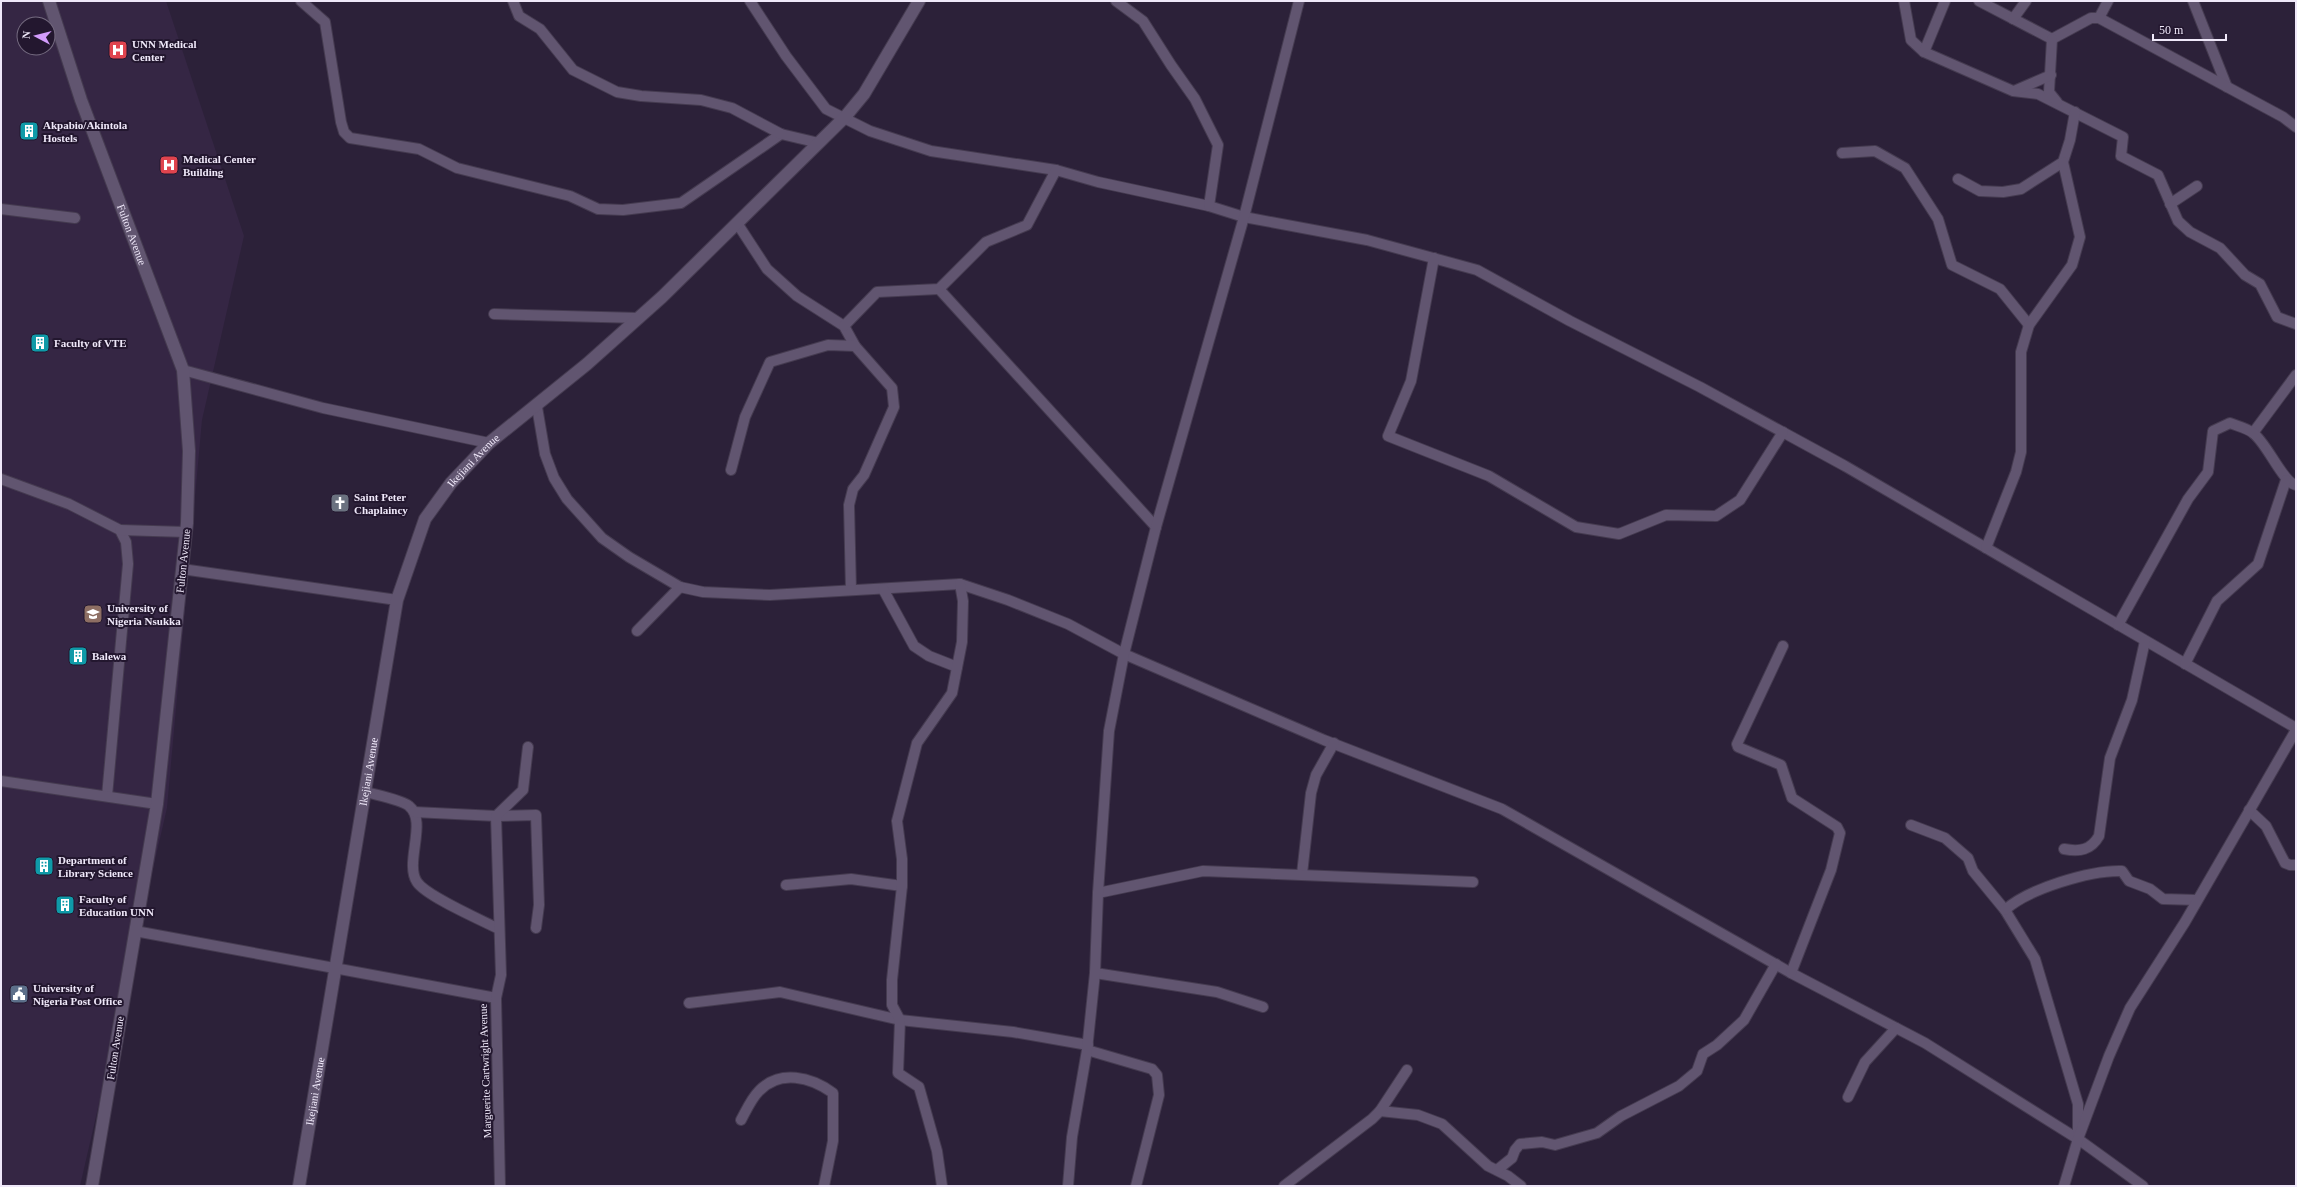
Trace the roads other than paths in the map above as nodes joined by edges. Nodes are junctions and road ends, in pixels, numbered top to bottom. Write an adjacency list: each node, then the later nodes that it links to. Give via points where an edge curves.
1 (49, 1): 46 (street, Fulton Avenue, via 81,100)
2 (301, 1): 25 (street, via 325,22 341,122 344,132 350,138 419,149 457,168 563,195 598,209 623,210 681,203)
3 (513, 1): 25 (street, via 519,16 540,29 574,70 616,92 707,101 732,108)
4 (750, 1): 23 (street, via 826,110)
5 (919, 1): 23 (street, Ikejiani Avenue, via 864,94)
6 (1116, 1): 33 (street, via 1143,21 1195,99 1218,145)
7 (1299, 1): 35 (street)
8 (1904, 1): 17 (street, via 1911,40)
9 (1946, 1): 17 (street)
10 (1979, 1): 15 (street)
11 (2026, 1): 15 (street)
12 (2108, 1): 14 (street)
13 (2192, 1): 19 (street)
14 (2099, 18): 16 (street, via 2091,18); 19 (street)
15 (2013, 19): 16 (street)
16 (2052, 39): 18 (street)
17 (1924, 52): 20 (street)
18 (2051, 75): 20 (street); 21 (street, via 2049,92 2054,100)
19 (2227, 87): 24 (street, via 2283,117)
20 (2013, 91): 21 (street, via 2038,94)
21 (2064, 107): 22 (street)
22 (2075, 112): 28 (street); 32 (street, via 2123,137 2121,156 2158,175)
23 (845, 117): 26 (street, Ikejiani Avenue); 29 (street, via 870,131 931,151)
24 (2296, 127)
25 (781, 134): 26 (street)
26 (819, 143): 37 (street, Ikejiani Avenue)
27 (1842, 153): 43 (street, via 1875,151 1905,168 1938,219 1952,265 2000,289)
28 (2063, 162): 30 (street, via 2021,189 2003,192 1980,191); 43 (street, via 2080,237 2072,265)
29 (1056, 170): 33 (street, via 1098,182); 39 (street, via 1027,225 986,242)
30 (1958, 179)
31 (2197, 186): 32 (street)
32 (2170, 204): 42 (street, via 2178,221 2190,232 2220,248 2245,275 2260,284 2277,317)
33 (1209, 206): 35 (street)
34 (1, 209): 36 (street)
35 (1244, 217): 38 (street, via 1367,240); 56 (street)
36 (75, 218)
37 (737, 223): 41 (street, Ikejiani Avenue); 44 (street, via 767,269 797,296)
38 (1434, 258): 49 (street, via 1477,270); 49 (street, via 1411,381 1388,436 1489,476 1576,527 1619,534 1666,515 1716,516 1740,500)
39 (939, 289): 44 (street, via 877,292); 56 (street)
40 (494, 314): 41 (street)
41 (639, 318): 48 (street, Ikejiani Avenue)
42 (2296, 324)
43 (2030, 325): 59 (street, via 2021,352 2021,452 2016,472)
44 (844, 326): 45 (street)
45 (855, 346): 52 (street, via 828,345 770,362 745,417); 64 (street, via 892,388 894,407 864,475 853,489 849,528)
46 (183, 370): 51 (street, via 323,408); 58 (street, Fulton Avenue, via 189,451)
47 (2296, 375): 50 (street)
48 (537, 407): 51 (street, Ikejiani Avenue); 62 (street, via 546,454 554,478 567,499 602,538 629,557)
49 (1783, 432): 59 (street)
50 (2253, 433): 54 (street, via 2276,460); 66 (street, via 2230,423 2213,431 2208,472 2188,499)
51 (490, 443): 65 (street, Ikejiani Avenue, via 451,483 426,519)
52 (731, 470)
53 (1, 479): 57 (street, via 69,504)
54 (2286, 480): 55 (street); 71 (street, via 2258,564 2217,601)
55 (2296, 485)
56 (1156, 527): 70 (street)
57 (120, 530): 58 (street); 78 (street, via 129,555)
58 (186, 532): 60 (street, Fulton Avenue)
59 (1986, 548): 66 (street)
60 (182, 569): 65 (street); 79 (street, Fulton Avenue)
61 (960, 584): 63 (street); 70 (street, via 1068,624); 72 (street, via 963,601 962,642)
62 (680, 586): 64 (street, via 703,592 770,595); 67 (street)
63 (883, 589): 64 (street); 72 (street, via 914,646 929,656)
64 (851, 590)
65 (397, 600): 77 (street, Ikejiani Avenue)
66 (2118, 625): 68 (street)
67 (637, 631)
68 (2145, 641): 71 (street); 84 (street, via 2132,700 2110,758 2099,836 2094,845 2085,849)
69 (1783, 646): 99 (street, via 1737,744 1738,747 1781,765 1792,798 1837,828 1840,833 1831,870)
70 (1124, 654): 74 (street); 90 (street, via 1109,731)
71 (2185, 664): 73 (street)
72 (957, 667): 89 (street, via 952,692 917,743 897,821 902,859)
73 (2296, 729): 80 (street)
74 (1334, 743): 86 (street, via 1316,775 1311,793); 96 (street, via 1502,809)
75 (528, 747): 82 (street, via 521,793)
76 (1, 781): 78 (street)
77 (366, 792): 81 (street, via 409,805); 97 (street, Ikejiani Avenue)
78 (107, 796): 79 (street)
79 (157, 804): 95 (street, Fulton Avenue)
80 (2249, 810): 85 (street, via 2266,826 2285,863 2290,866); 91 (street)
81 (414, 812): 82 (street); 94 (street, via 416,825 413,872 421,888)
82 (496, 816): 93 (street, via 536,815 539,905); 94 (street)
83 (1911, 825): 92 (street, via 1945,838 1968,858 1973,871)
84 (2064, 849)
85 (2296, 864)
86 (1302, 874): 87 (street); 90 (street, via 1204,871)
87 (1473, 882)
88 (786, 885): 89 (street, via 851,879)
89 (902, 886): 103 (street, via 892,980 892,1005)
90 (1098, 893): 98 (street)
91 (2197, 900): 92 (street, via 2163,898 2150,889 2130,881 2122,871 2110,870 2028,894); 110 (street, via 2130,1008)
92 (2005, 910): 110 (street, via 2038,966 2078,1104)
93 (536, 928)
94 (499, 929): 100 (street, via 501,975)
95 (136, 931): 97 (street, Marguerite Cartwright Avenue); 112 (street, Fulton Avenue)
96 (1776, 964): 99 (street); 111 (street, via 1744,1020 1704,1054 1697,1071 1679,1086 1621,1116 1597,1134 1555,1145 1542,1142 1520,1144 1512,1158)
97 (335, 968): 100 (street, Marguerite Cartwright Avenue); 113 (street, Ikejiani Avenue)
98 (1095, 973): 102 (street, via 1217,992); 105 (street)
99 (1792, 973): 104 (street)
100 (496, 998): 114 (street, Marguerite Cartwright Avenue)
101 (689, 1003): 103 (street, via 780,992)
102 (1263, 1007)
103 (900, 1020): 105 (street, via 1013,1032); 116 (street, via 898,1073 919,1087 937,1151)
104 (1896, 1028): 107 (street, via 1865,1062); 110 (street, via 1925,1043)
105 (1087, 1047): 117 (street, via 1072,1137); 118 (street, via 1152,1069 1157,1074 1159,1095)
106 (1407, 1070): 108 (street)
107 (1848, 1097)
108 (1380, 1111): 111 (street, via 1418,1115 1442,1124 1488,1166); 119 (street)
109 (741, 1120): 115 (street, via 759,1091 775,1080 800,1077 822,1085 833,1093 833,1142)
110 (2078, 1139): 121 (street); 122 (street)
111 (1497, 1170): 120 (street)
112 (92, 1186)
113 (299, 1186)
114 (500, 1186)
115 (824, 1186)
116 (942, 1186)
117 (1068, 1186)
118 (1136, 1186)
119 (1284, 1186)
120 (1521, 1186)
121 (2064, 1186)
122 (2143, 1186)

